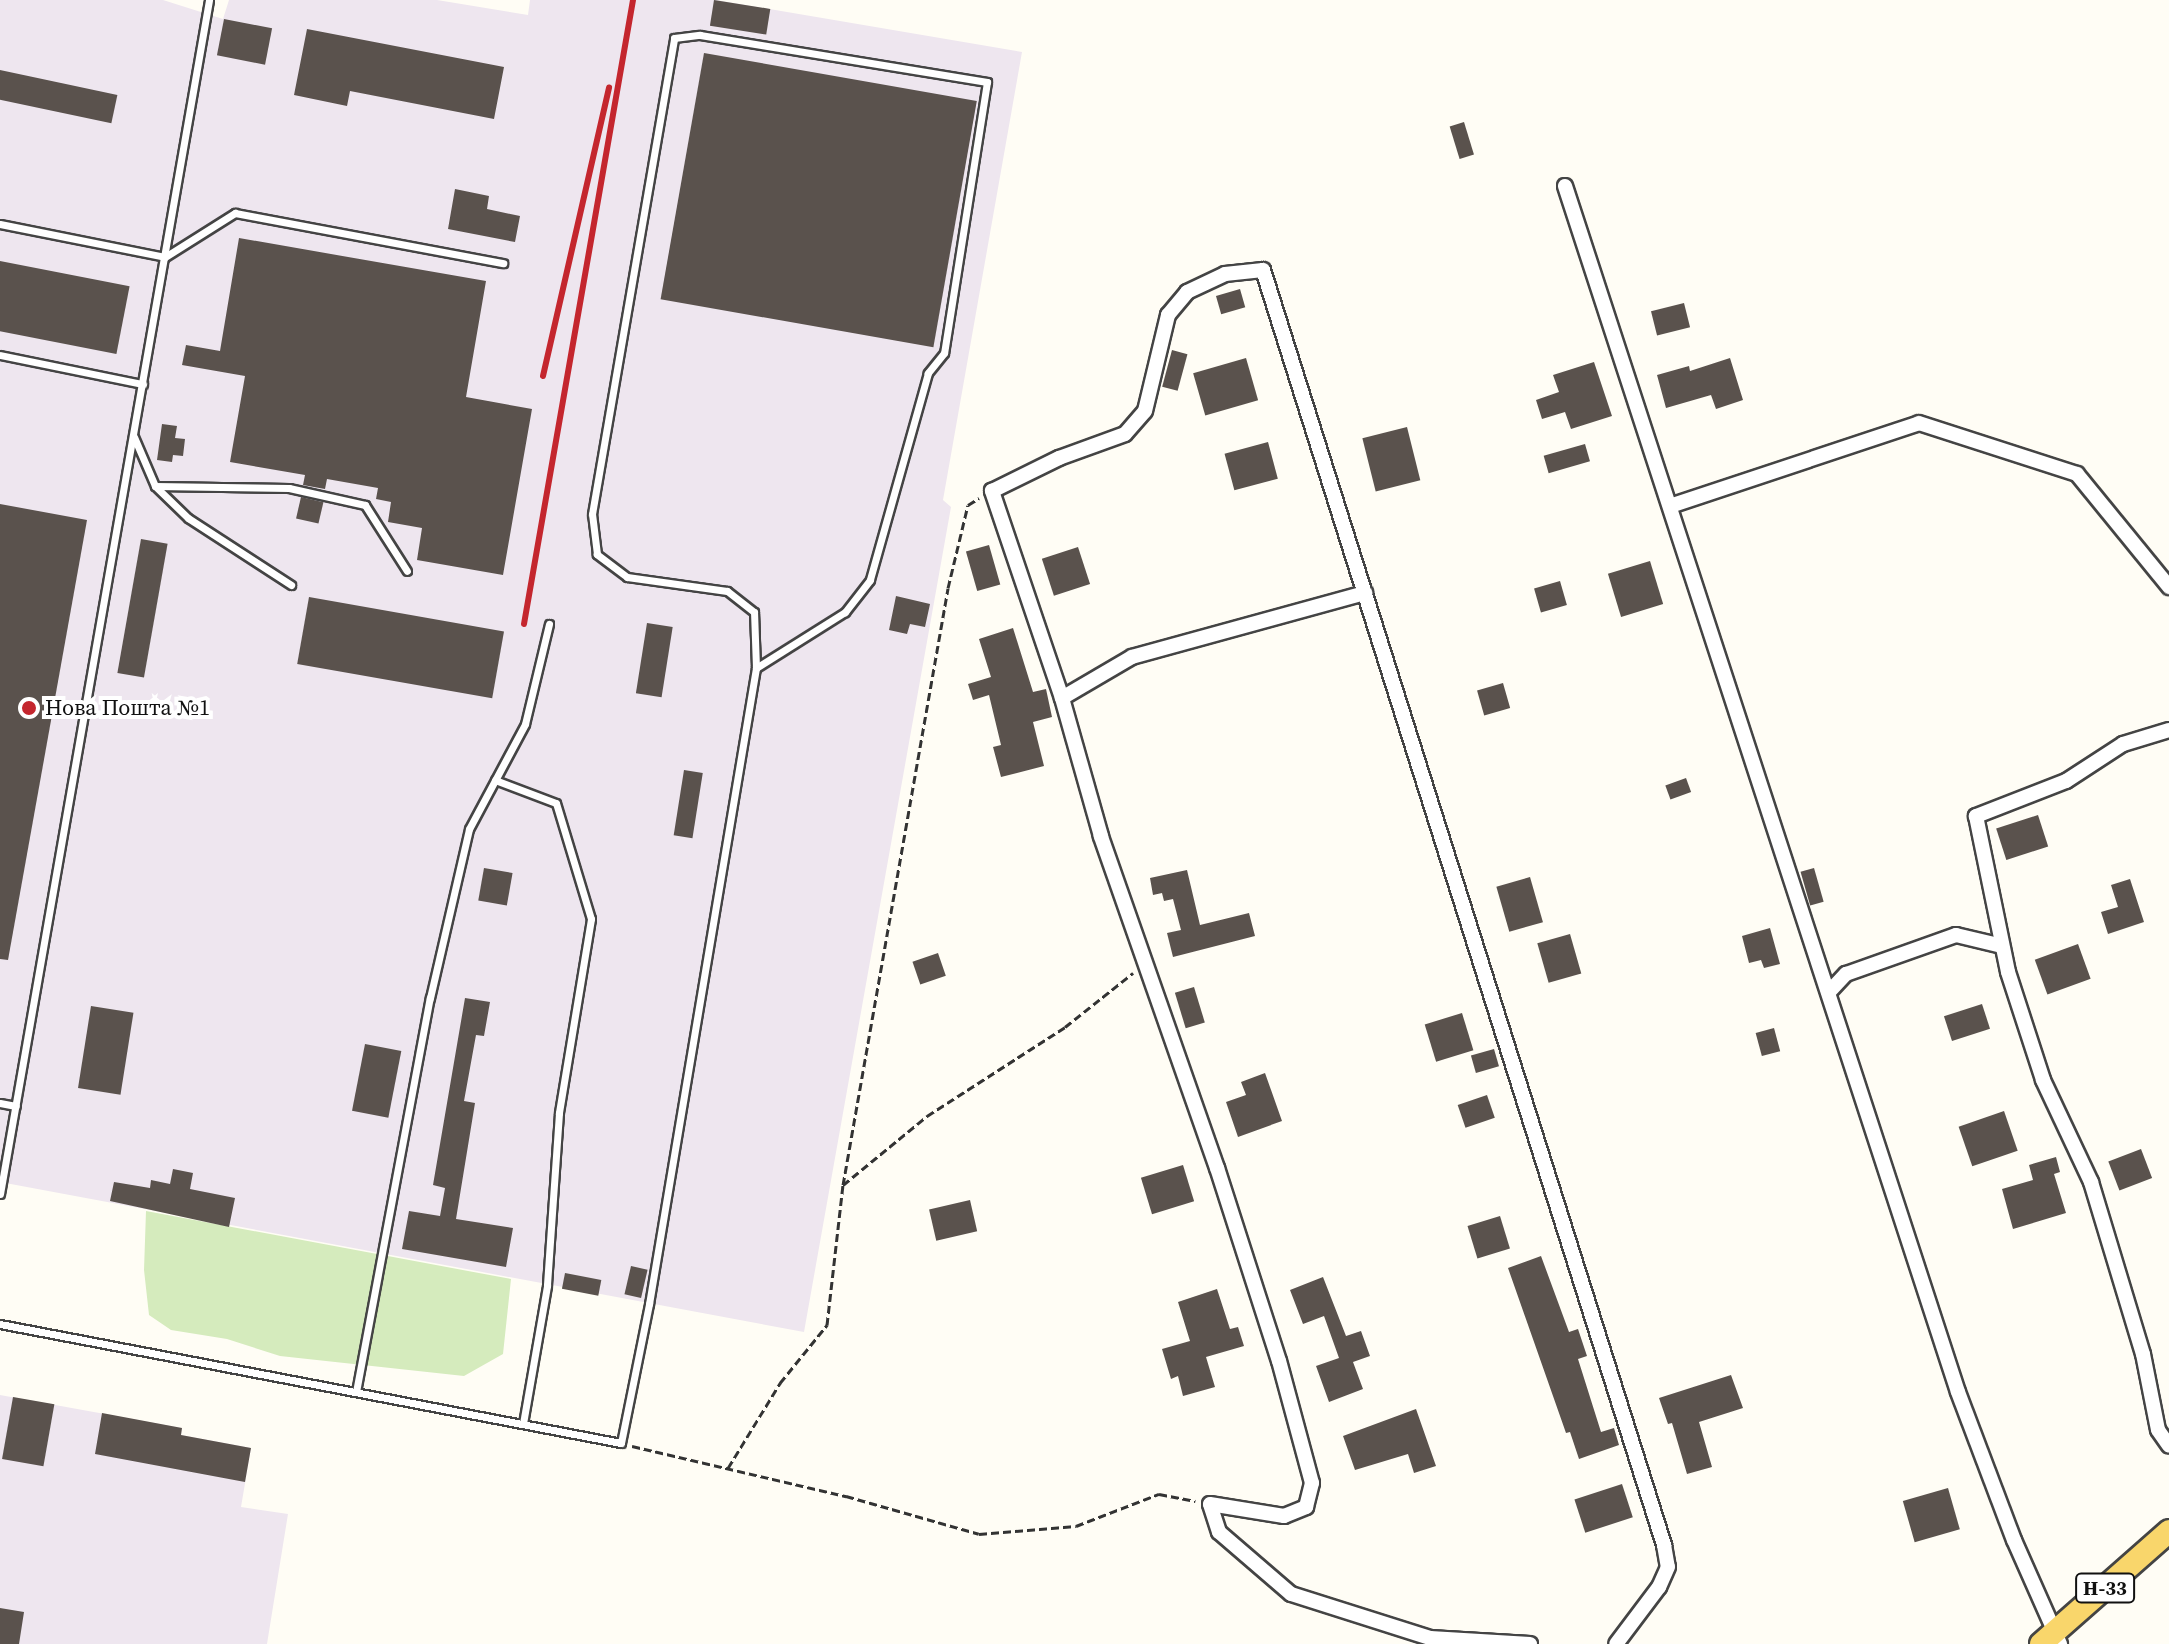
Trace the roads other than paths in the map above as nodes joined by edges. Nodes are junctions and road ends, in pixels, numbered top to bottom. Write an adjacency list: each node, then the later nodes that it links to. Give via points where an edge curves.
1 (209, 0): 4 (lane)
2 (1565, 186): 10 (street)
3 (0, 224): 4 (lane)
4 (165, 257): 5 (lane, via 235,213); 7 (lane)
5 (503, 263)
6 (0, 355): 7 (lane)
7 (143, 384): 8 (lane)
8 (134, 435): 9 (lane); 23 (lane)
9 (155, 486): 11 (lane, via 289,488 365,505); 12 (lane, via 188,518)
10 (1670, 506): 13 (street, via 1919,423 2077,474); 21 (street)
11 (407, 571)
12 (291, 585)
13 (2169, 587)
14 (1365, 593): 17 (street, via 1132,657); 17 (street, via 1263,270 1225,274 1187,292 1168,315 1145,411 1125,434 992,491); 32 (street, via 1664,1545 1668,1567 1659,1587)
15 (549, 624): 19 (lane, via 525,724)
16 (756, 668): 16 (lane, via 845,612 870,580 928,373 944,353 987,82 700,35 674,38 592,514 597,554 627,577 727,591 754,612); 27 (lane, via 621,1443)
17 (1062, 698): 31 (street, via 1101,836 1279,1361 1312,1483 1306,1507 1284,1516 1210,1504 1219,1532 1291,1594 1430,1638)
18 (2169, 730): 20 (street, via 2123,744 2066,781 1976,816)
19 (495, 780): 26 (lane, via 469,829 437,967); 27 (lane, via 556,803 591,919 559,1113 547,1286)
20 (2002, 946): 21 (street, via 1956,935 1846,974); 28 (street, via 2043,1080 2091,1182 2143,1354 2158,1430)
21 (1829, 992): 30 (street, via 1958,1392)
22 (0, 1103): 23 (lane)
23 (16, 1106): 24 (lane)
24 (0, 1194)
25 (0, 1324): 26 (lane)
26 (356, 1392): 27 (lane)
27 (523, 1424)
28 (2169, 1446)
29 (2169, 1531): 30 (main road, Н-33)
30 (2051, 1641)
31 (1530, 1644)
32 (1616, 1644)

